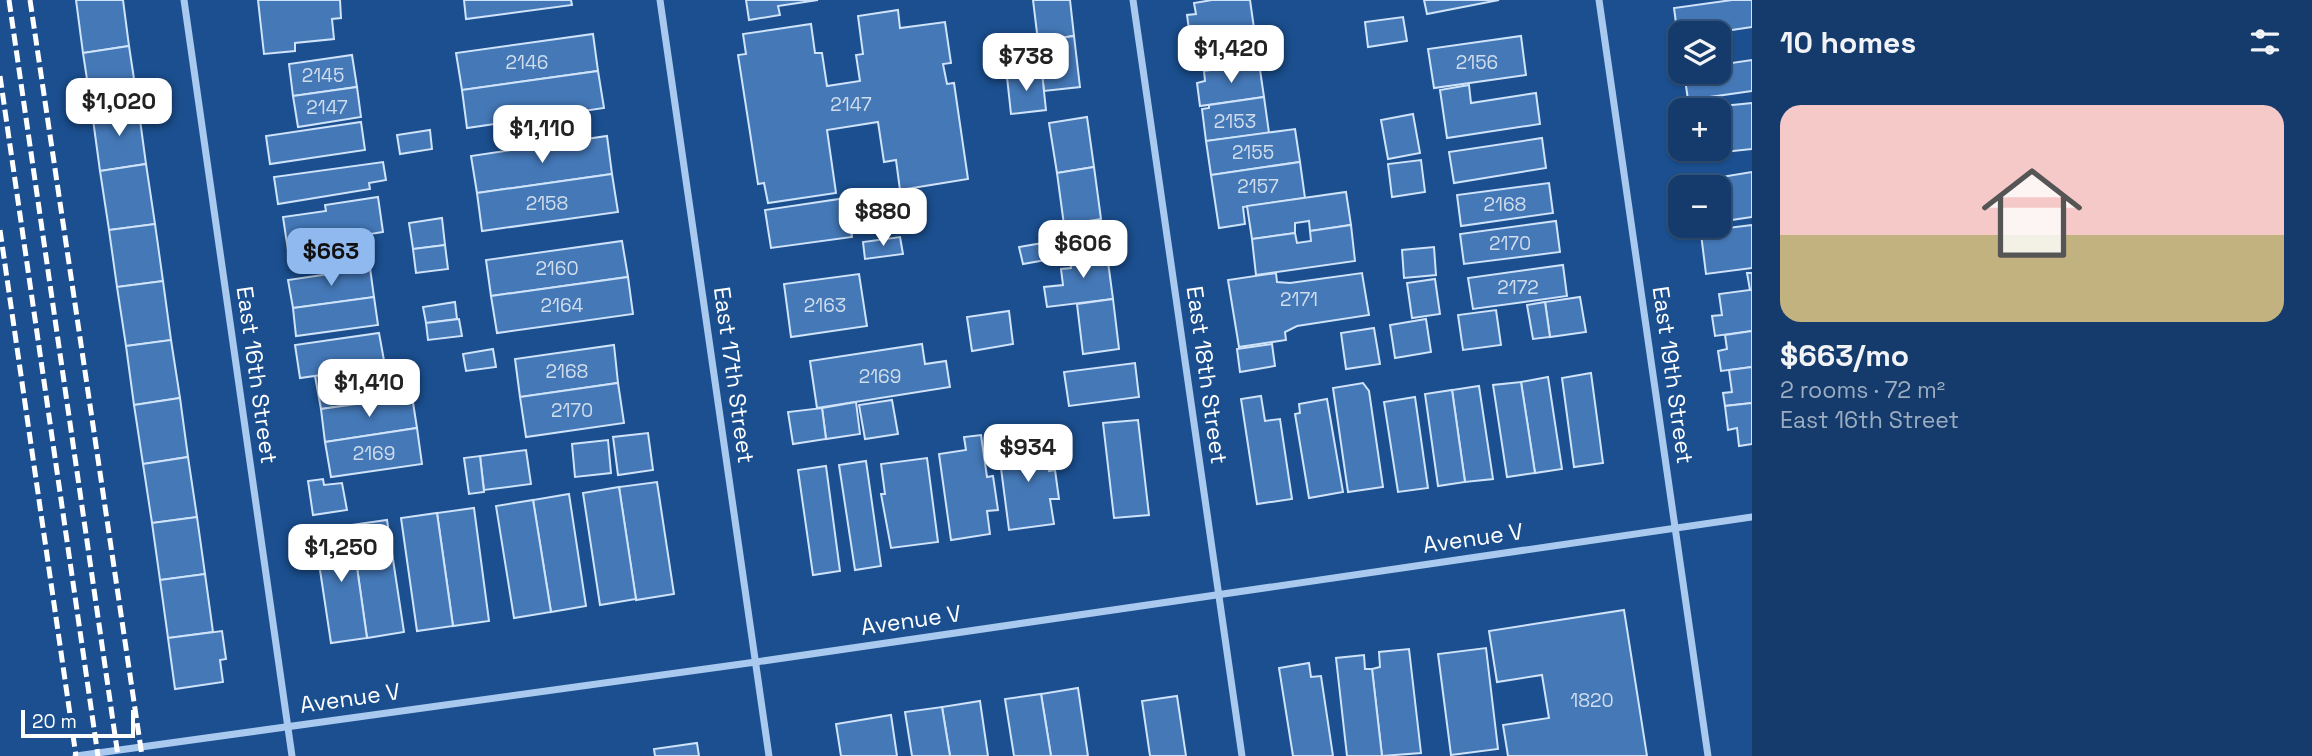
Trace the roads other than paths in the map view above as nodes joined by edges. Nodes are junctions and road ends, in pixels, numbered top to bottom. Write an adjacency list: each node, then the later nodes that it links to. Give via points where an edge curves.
1 (184, 0): 9 (street, East 16th Street)
2 (660, 0): 8 (street, East 17th Street)
3 (1133, 0): 7 (street, East 18th Street)
4 (1599, 0): 6 (street, East 19th Street)
5 (1752, 517): 6 (street, Avenue V)
6 (1676, 528): 7 (street, Avenue V); 14 (street, East 19th Street)
7 (1219, 594): 8 (street, Avenue V); 13 (street, East 18th Street)
8 (756, 662): 9 (street, Avenue V); 12 (street, East 17th Street)
9 (288, 726): 10 (street, Avenue V); 11 (street, East 16th Street)
10 (76, 756)
11 (292, 756)
12 (769, 756)
13 (1242, 756)
14 (1708, 756)

